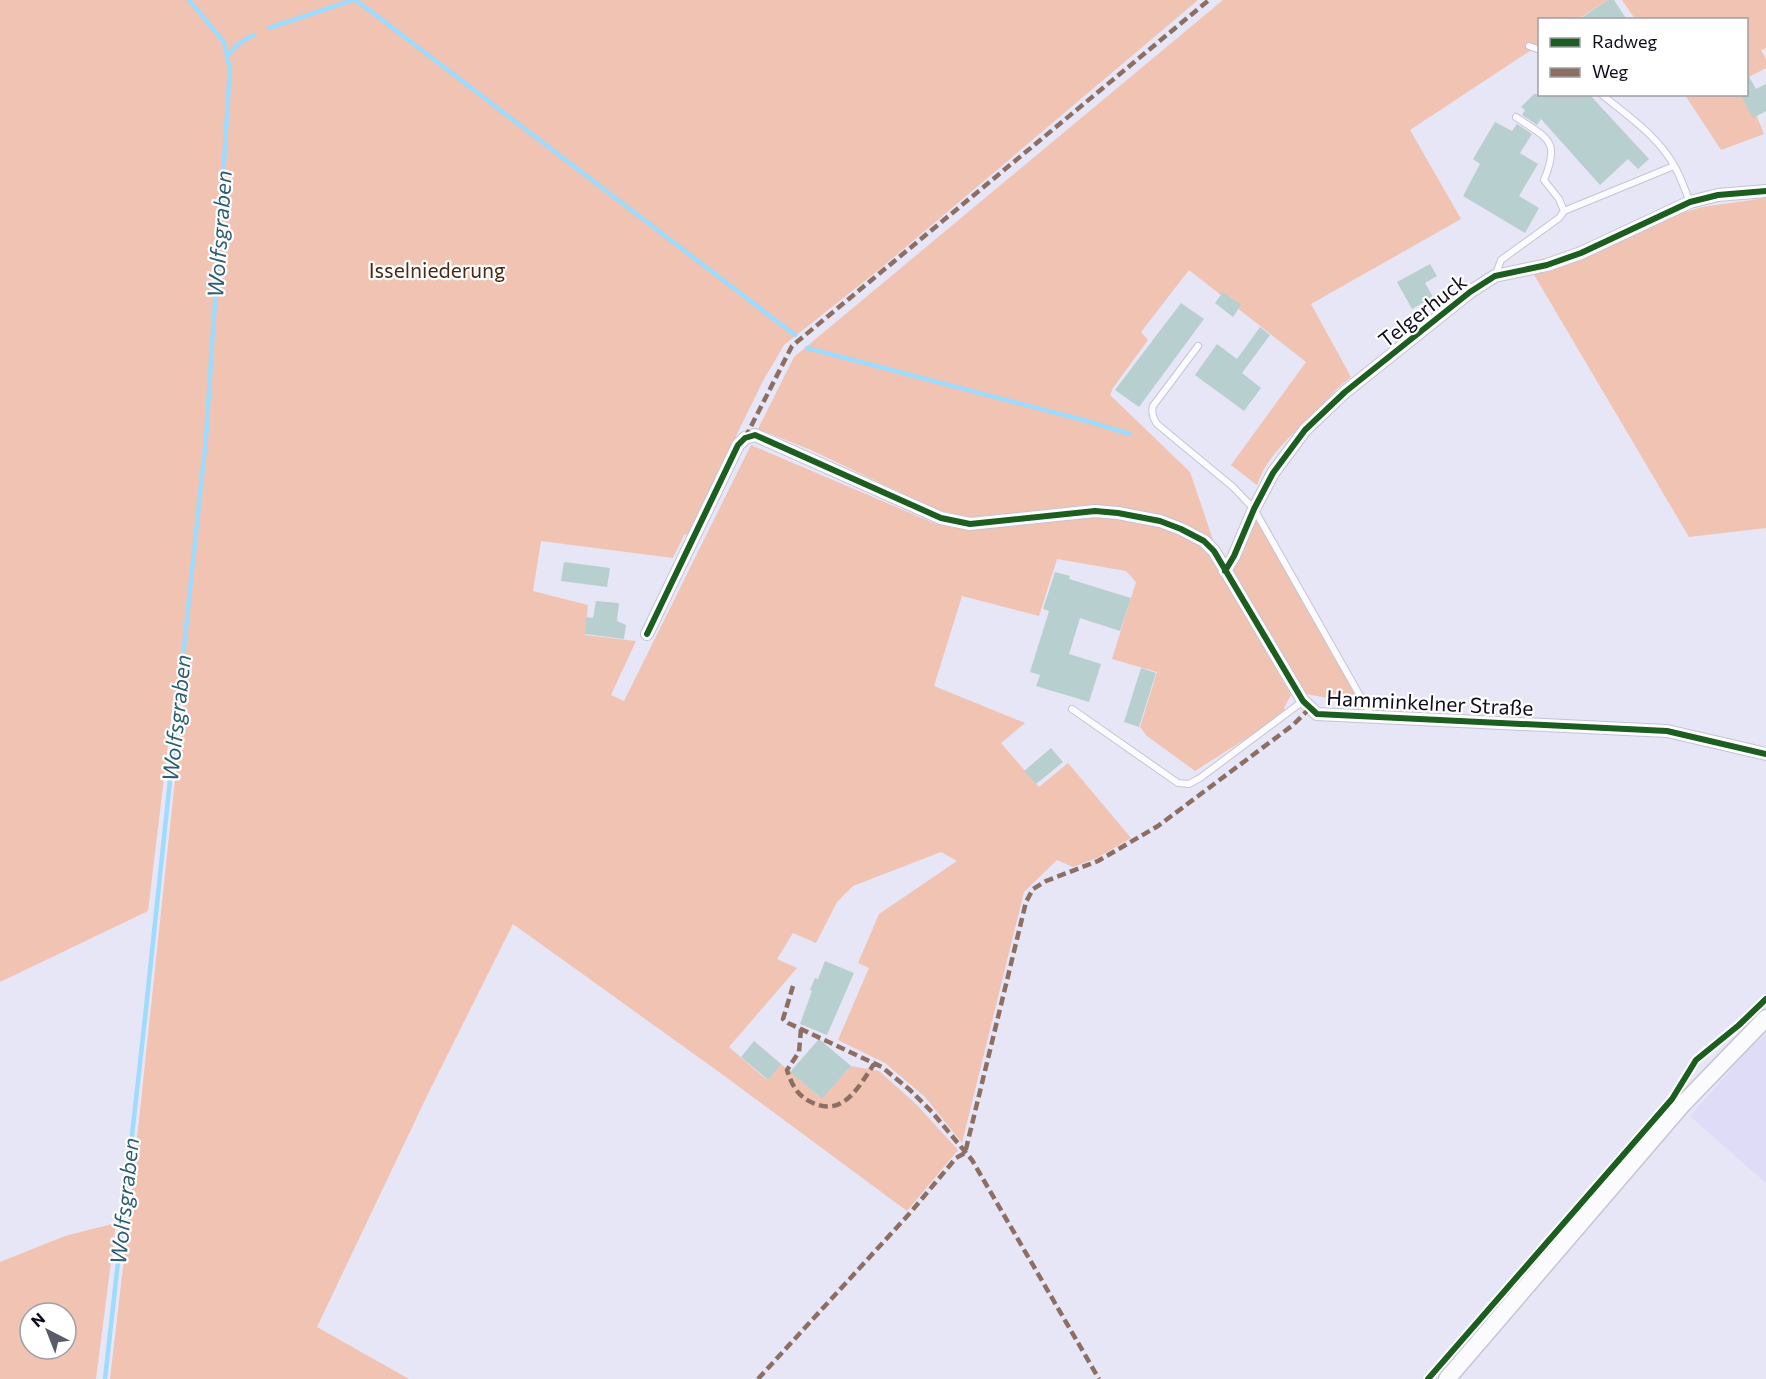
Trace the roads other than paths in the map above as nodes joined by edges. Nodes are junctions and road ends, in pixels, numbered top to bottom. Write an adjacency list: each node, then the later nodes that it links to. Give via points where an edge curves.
1 (1529, 46): 2 (lane)
2 (1538, 50)
3 (1604, 96): 5 (lane, via 1633,118)
4 (1516, 117): 8 (lane, via 1550,142 1551,162 1544,180)
5 (1674, 166): 7 (lane); 8 (lane)
6 (1766, 191): 7 (street, Telgerhuck)
7 (1690, 202): 9 (street, Telgerhuck, via 1581,253)
8 (1564, 212): 9 (lane, via 1501,260)
9 (1495, 276): 11 (street, Telgerhuck, via 1345,392 1305,430 1273,473)
10 (1198, 346): 11 (lane, via 1153,406 1154,419)
11 (1254, 509): 12 (street, Telgerhuck); 16 (lane)
12 (1224, 571): 13 (street, Hamminkelner Straße, via 1204,541 1160,521 1095,511 970,524 941,518 755,435 738,445); 14 (street, Hamminkelner Straße)
13 (647, 634)
14 (1303, 701): 15 (lane, via 1189,784 1178,783); 16 (street, Hamminkelner Straße, via 1317,714)
15 (1072, 709)
16 (1372, 717): 17 (street, Hamminkelner Straße, via 1667,731)
17 (1766, 754)
18 (1766, 1018): 19 (main road, via 1681,1106)
19 (1447, 1379)

